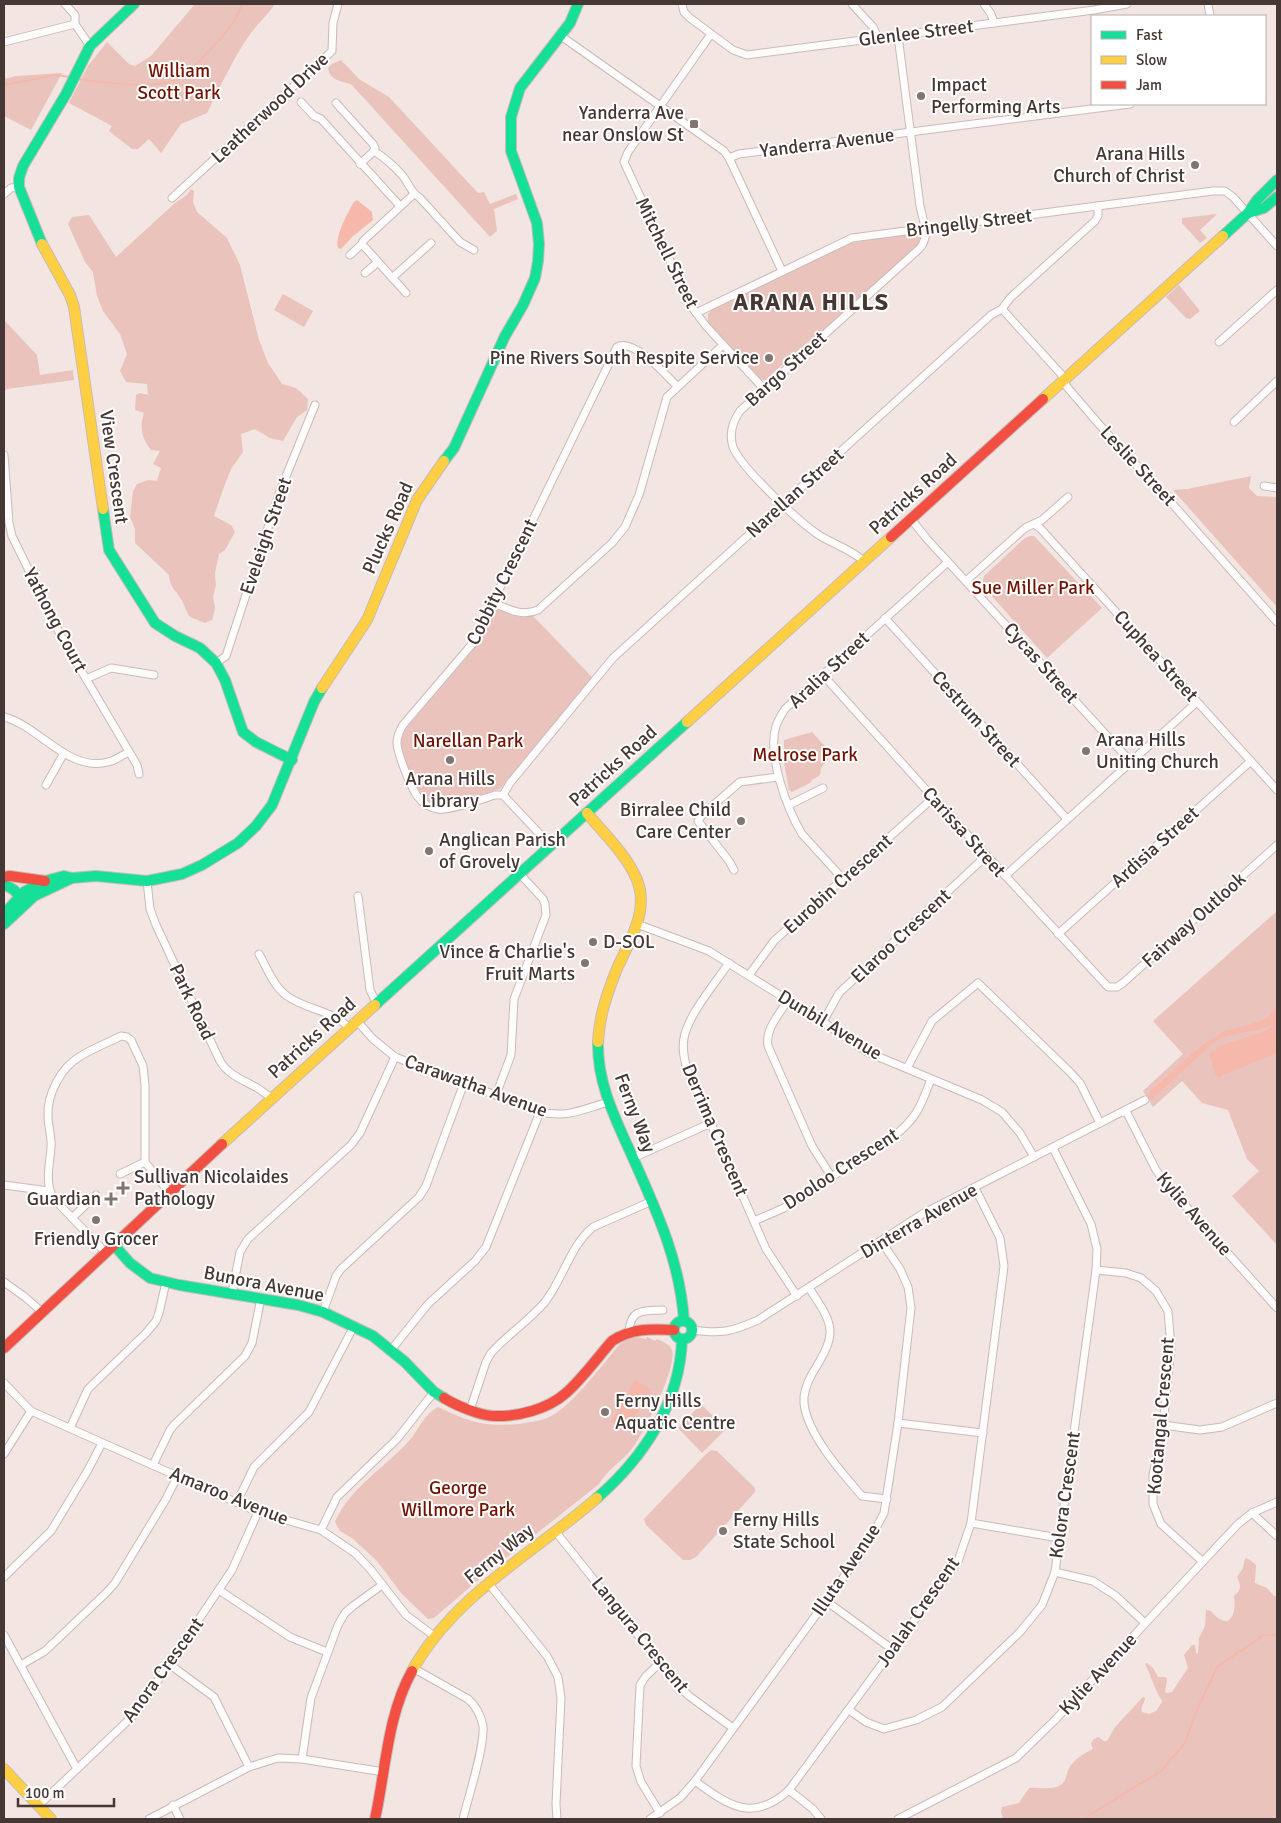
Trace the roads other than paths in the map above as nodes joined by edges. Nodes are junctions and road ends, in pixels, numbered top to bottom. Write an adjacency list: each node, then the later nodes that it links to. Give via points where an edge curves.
1 (65, 4): 11 (street, via 75,15)
2 (134, 4): 17 (street)
3 (338, 4): 30 (street, Leatherwood Drive, via 332,23 332,51)
4 (578, 4): 13 (street, Plucks Road)
5 (682, 4): 12 (street, Glenlee Street, via 687,15)
6 (852, 4): 15 (street, via 874,27)
7 (984, 4): 10 (street)
8 (1127, 4): 9 (street, Glenlee Street)
9 (1111, 5): 10 (street, Glenlee Street)
10 (994, 23): 14 (street, Glenlee Street)
11 (75, 24): 16 (street); 17 (street)
12 (711, 34): 15 (street, Glenlee Street, via 733,50 747,55); 21 (street)
13 (561, 36): 21 (street); 78 (street, Plucks Road, via 520,88 511,116 511,151 537,223 539,244 535,278 504,336 454,448 420,494 367,620 314,702)
14 (898, 36): 15 (street, Glenlee Street); 22 (street, Bargo Street)
15 (878, 38)
16 (4, 42)
17 (90, 46): 27 (street, via 23,166)
18 (301, 102): 25 (street, via 321,119)
19 (336, 103): 23 (street, via 373,144)
20 (1122, 105): 22 (street, Yanderra Avenue)
21 (660, 106): 24 (street, via 720,148); 48 (street, Mitchell Street, via 624,162)
22 (910, 132): 24 (street, Yanderra Avenue, via 739,154); 35 (street, Bargo Street)
23 (374, 151): 25 (street); 29 (street, via 404,178)
24 (729, 158): 42 (street)
25 (360, 164): 32 (street)
26 (1277, 180): 34 (street, Patricks Road)
27 (19, 187): 28 (street); 70 (street, View Crescent, via 43,246 74,307 109,550 155,623 200,648)
28 (4, 194)
29 (414, 194): 32 (street); 39 (street, via 460,242)
30 (172, 198)
31 (1277, 198): 34 (street, Patricks Road)
32 (400, 206): 37 (street)
33 (1098, 206): 34 (street, Bringelly Street, via 1221,190 1233,197); 35 (street, Bringelly Street); 47 (street, Narellan Street, via 1098,216 1091,225 1010,298)
34 (1248, 214): 38 (street, Bringelly Street); 51 (street, Patricks Road)
35 (925, 228): 42 (street, Bringelly Street, via 848,239); 54 (street, Bargo Street, via 925,241 919,249)
36 (431, 243): 44 (street)
37 (362, 244): 40 (street); 41 (street)
38 (1277, 246)
39 (474, 250)
40 (350, 255)
41 (378, 262): 43 (street); 44 (street)
42 (782, 271): 48 (street, Bringelly Street)
43 (365, 274)
44 (392, 278): 46 (street)
45 (1277, 290): 49 (street)
46 (406, 293)
47 (1002, 309): 51 (street, Leslie Street); 61 (street, Narellan Street, via 991,315)
48 (696, 313): 50 (street, Mitchell Street)
49 (1219, 342)
50 (723, 345): 53 (street); 54 (street, Mitchell Street)
51 (1064, 381): 62 (street, Patricks Road); 69 (street, Leslie Street, via 1104,430)
52 (1277, 382): 56 (street)
53 (677, 386): 67 (street, via 664,402 636,506 620,536 538,610 519,613); 67 (street, Cobbity Crescent, via 650,358 619,343)
54 (764, 389): 61 (street, Bargo Street, via 737,416 732,428 732,441 741,460)
55 (315, 405): 70 (street, Eveleigh Street, via 280,491 226,656)
56 (1234, 422)
57 (4, 455): 73 (street, Yathong Court, via 12,536)
58 (1264, 486): 59 (street)
59 (1277, 488)
60 (1068, 497): 63 (street)
61 (782, 504): 64 (street, Bargo Street, via 814,532); 86 (street, Narellan Street, via 613,658)
62 (911, 519): 64 (street, Patricks Road); 65 (street, Cycas Street)
63 (1034, 524): 66 (street, via 1025,528); 74 (street, Cuphea Street)
64 (865, 562): 89 (street, Patricks Road)
65 (948, 562): 66 (street, Cycas Street); 68 (street, Aralia Street)
66 (966, 582): 80 (street, Cycas Street)
67 (492, 602): 86 (street, Cobbity Crescent, via 471,647 403,725 397,743 414,790 431,807 445,810)
68 (885, 618): 72 (street, Aralia Street); 90 (street, Cestrum Street)
69 (1277, 620)
70 (216, 663): 78 (street, View Crescent, via 243,732)
71 (154, 675): 73 (street, via 112,668)
72 (823, 675): 82 (street, Aralia Street, via 786,709 776,727); 87 (street, Carissa Street)
73 (86, 679): 76 (street, Yathong Court)
74 (1197, 702): 79 (street, Cuphea Street); 80 (street)
75 (4, 717): 77 (street, via 15,720)
76 (129, 752): 77 (street, via 99,764 85,763); 81 (street, Yathong Court)
77 (64, 753): 83 (street)
78 (292, 760): 101 (street, Plucks Road, via 272,805 249,834 192,870 171,878)
79 (1251, 761): 85 (street, Cuphea Street); 109 (street, Ardisia Street)
80 (1131, 762): 90 (street)
81 (139, 774)
82 (778, 777): 88 (street, Aralia Street); 94 (street, via 740,782 698,821)
83 (46, 786)
84 (823, 788): 88 (street)
85 (1277, 790)
86 (503, 795): 92 (street)
87 (933, 798): 93 (street, Carissa Street); 99 (street, Eurobin Crescent)
88 (789, 805): 99 (street, Aralia Street, via 802,834)
89 (587, 813): 92 (street, Patricks Road); 108 (street, Ferny Way, via 637,880 641,900)
90 (1067, 820): 96 (street)
91 (1277, 845): 113 (street, Fairway Outlook, via 1123,983)
92 (551, 846): 95 (street, Patricks Road)
93 (986, 856): 96 (street, Carissa Street); 116 (street, Elaroo Crescent, via 839,993)
94 (734, 870)
95 (520, 874): 115 (street, Patricks Road); 122 (street, via 543,899 546,915 514,999 511,1056)
96 (1005, 876): 109 (street, Carissa Street)
97 (4, 877): 100 (street); 105 (street)
98 (72, 878): 100 (street, Plucks Road, via 64,876); 101 (street, Plucks Road, via 96,876); 105 (street, Plucks Road)
99 (843, 879): 112 (street, Eurobin Crescent, via 774,941)
100 (45, 881): 105 (street, Plucks Road)
101 (147, 881): 123 (street, Park Road, via 150,909 156,925 220,1061 233,1076)
102 (4, 884): 105 (street)
103 (4, 889): 106 (street)
104 (358, 896): 115 (street, via 370,990)
105 (24, 898): 106 (street); 107 (street)
106 (6, 912)
107 (4, 924)
108 (637, 924): 111 (street, Dunbil Avenue, via 709,951); 125 (street, Ferny Way, via 606,1002 600,1027 598,1053)
109 (1058, 934): 113 (street, Carissa Street)
110 (259, 954): 117 (street, Carawatha Avenue, via 288,997)
111 (729, 963): 112 (street, Dunbil Avenue); 128 (street, Derrima Crescent, via 684,1037 687,1069)
112 (750, 975): 114 (street, Dunbil Avenue)
113 (1108, 987)
114 (788, 1000): 116 (street, Dunbil Avenue); 135 (street, via 769,1030 768,1046 812,1146)
115 (376, 1004): 117 (street, Patricks Road)
116 (823, 1022): 119 (street, Dunbil Avenue, via 867,1052)
117 (353, 1024): 118 (street, Carawatha Avenue); 123 (street, Patricks Road)
118 (396, 1057): 121 (street, Carawatha Avenue); 151 (street, via 360,1133 351,1145 248,1239 240,1252)
119 (907, 1068): 120 (street, Dunbil Avenue); 129 (street, via 932,1021 978,983 1070,1072 1080,1084)
120 (931, 1079): 131 (street, Dunbil Avenue, via 1002,1112); 135 (street, Dooloo Crescent, via 919,1111 909,1125)
121 (464, 1083): 122 (street, Carawatha Avenue); 157 (street, via 426,1186 419,1197 340,1270)
122 (496, 1095): 126 (street, Carawatha Avenue)
123 (272, 1098): 139 (street, Patricks Road)
124 (1145, 1100): 127 (street, Dinterra Avenue)
125 (608, 1102): 126 (street, Carawatha Avenue, via 568,1114); 132 (street, Ferny Way)
126 (540, 1112): 165 (street, via 486,1247 428,1304)
127 (1123, 1112): 129 (street, Dinterra Avenue); 154 (street, Kylie Avenue, via 1127,1113 1166,1184)
128 (711, 1123): 132 (street); 143 (street, Derrima Crescent)
129 (1100, 1123): 130 (street, Dinterra Avenue)
130 (1053, 1148): 131 (street, Dinterra Avenue); 147 (street, Kolora Crescent, via 1091,1224)
131 (1034, 1157): 137 (street, Dinterra Avenue)
132 (633, 1158): 141 (street, Ferny Way)
133 (145, 1162): 134 (street); 138 (street, via 143,1066 131,1040 121,1036 78,1058 65,1069 54,1087 48,1116 51,1146); 139 (street)
134 (120, 1174)
135 (830, 1176): 143 (street, Dooloo Crescent, via 784,1208)
136 (4, 1185): 138 (street)
137 (975, 1188): 144 (street, Dinterra Avenue, via 924,1213); 174 (street, Joalah Crescent, via 1000,1238 1004,1266)
138 (49, 1191): 142 (street)
139 (169, 1192): 145 (street, Patricks Road)
140 (96, 1195): 142 (street)
141 (652, 1201): 158 (street, Ferny Way, via 672,1247 679,1273); 170 (street, via 586,1233 543,1304 490,1353)
142 (72, 1218): 146 (street)
143 (754, 1222): 152 (street, Derrima Crescent, via 766,1249)
144 (882, 1241): 150 (street, Dinterra Avenue); 171 (street, Illuta Avenue, via 908,1287 911,1308)
145 (113, 1244): 146 (street, Patricks Road); 149 (street, Bunora Avenue, via 140,1272)
146 (105, 1252): 156 (street, Patricks Road)
147 (1096, 1270): 172 (street, Kootangal Crescent, via 1141,1278 1156,1290 1168,1311 1170,1346); 188 (street, Kolora Crescent)
148 (4, 1282): 156 (street)
149 (166, 1282): 151 (street, Bunora Avenue); 173 (street, via 156,1321 88,1389)
150 (809, 1288): 152 (street, Dinterra Avenue); 179 (street, via 829,1321 830,1335 825,1352 806,1386 806,1411 825,1452 862,1496)
151 (232, 1293): 153 (street, Bunora Avenue)
152 (797, 1296): 161 (street, Dinterra Avenue, via 736,1330 712,1333)
153 (261, 1298): 157 (street, Bunora Avenue); 177 (street, via 252,1342 245,1356 174,1425)
154 (1277, 1308)
155 (663, 1310): 162 (street, Bunora Avenue, via 636,1313 630,1320)
156 (42, 1312): 164 (street, Patricks Road)
157 (323, 1312): 159 (street, Bunora Avenue)
158 (684, 1321): 160 (street, via 677,1323); 161 (street)
159 (354, 1326): 165 (street, Bunora Avenue); 180 (street, via 309,1412 254,1467)
160 (674, 1330): 162 (street); 163 (street)
161 (692, 1330): 163 (street, via 689,1337)
162 (628, 1331): 170 (street, Bunora Avenue, via 612,1341 566,1393 550,1404 533,1411 493,1416)
163 (682, 1339): 186 (street, Ferny Way, via 676,1383 648,1444 611,1486)
164 (4, 1348)
165 (391, 1350): 167 (street, Bunora Avenue)
166 (4, 1383): 169 (street, Amaroo Avenue)
167 (434, 1392): 170 (street, Bunora Avenue); 185 (street, via 397,1439 337,1497)
168 (1277, 1403): 172 (street, via 1222,1427 1200,1430)
169 (31, 1410): 173 (street, Amaroo Avenue); 176 (street)
170 (470, 1410)
171 (898, 1423): 174 (street); 179 (street, Illuta Avenue)
172 (1163, 1425): 189 (street, Kootangal Crescent, via 1153,1476 1153,1504 1161,1524)
173 (70, 1428): 175 (street, Amaroo Avenue)
174 (982, 1433): 184 (street, Joalah Crescent)
175 (102, 1443): 177 (street, Amaroo Avenue); 191 (street, via 51,1531)
176 (4, 1454)
177 (153, 1465): 178 (street, Amaroo Avenue)
178 (177, 1477): 180 (street, Amaroo Avenue); 203 (street, via 115,1583 45,1651)
179 (886, 1499): 195 (street, Illuta Avenue, via 884,1513 872,1536)
180 (237, 1502): 182 (street, Amaroo Avenue)
181 (1277, 1502): 183 (street, Kylie Avenue)
182 (258, 1512): 185 (street, Amaroo Avenue); 194 (street, Anora Crescent, via 232,1570)
183 (1252, 1513): 187 (street); 189 (street, Kylie Avenue)
184 (971, 1523): 188 (street); 199 (street, Joalah Crescent, via 958,1561)
185 (321, 1530): 193 (street, Amaroo Avenue, via 355,1553)
186 (556, 1531): 192 (street, Ferny Way); 201 (street, Langura Crescent)
187 (1277, 1536)
188 (1060, 1538): 190 (street, Kolora Crescent)
189 (1202, 1561): 196 (street, Kylie Avenue)
190 (1055, 1572): 196 (street, via 1093,1581 1116,1596); 205 (street, Kolora Crescent, via 1042,1605 1020,1632 942,1707 916,1720 884,1729)
191 (4, 1577)
192 (488, 1584): 198 (street, Ferny Way, via 448,1619); 222 (street, via 547,1656 558,1677 561,1698)
193 (382, 1585): 198 (street, Amaroo Avenue, via 406,1615); 200 (street, via 345,1614)
194 (219, 1590): 200 (street, via 290,1637); 202 (street, Anora Crescent)
195 (826, 1601): 199 (street); 206 (street, Illuta Avenue)
196 (1145, 1623): 225 (street, Kylie Avenue, via 1016,1758)
197 (4, 1635): 203 (street)
198 (434, 1636): 204 (street, Ferny Way)
199 (892, 1649): 205 (street, Joalah Crescent)
200 (327, 1652): 207 (street, via 309,1707)
201 (660, 1663): 206 (street, Langura Crescent, via 683,1691); 216 (street, via 640,1685 636,1766 641,1782)
202 (170, 1664): 208 (street, via 214,1697); 210 (street, Anora Crescent, via 128,1722)
203 (20, 1665): 210 (street)
204 (413, 1668): 211 (street, Ferny Way, via 390,1729); 221 (street, via 468,1699 481,1719 482,1743)
205 (849, 1710): 213 (street, Joalah Crescent)
206 (733, 1728): 212 (street, Illuta Avenue)
207 (302, 1759): 208 (street, via 278,1758); 211 (street)
208 (249, 1767): 215 (street)
209 (4, 1769): 214 (street)
210 (77, 1769): 214 (street, Anora Crescent)
211 (384, 1772): 220 (street, Ferny Way)
212 (696, 1781): 213 (street, Joalah Crescent, via 730,1806 751,1810 776,1802); 216 (street, Illuta Avenue)
213 (789, 1790): 224 (street)
214 (38, 1806): 217 (street)
215 (173, 1806): 218 (street); 219 (street)
216 (660, 1813): 223 (street, Illuta Avenue)
217 (51, 1819)
218 (149, 1819)
219 (180, 1819)
220 (374, 1819)
221 (463, 1819)
222 (557, 1819)
223 (650, 1819)
224 (821, 1819)
225 (898, 1819)

